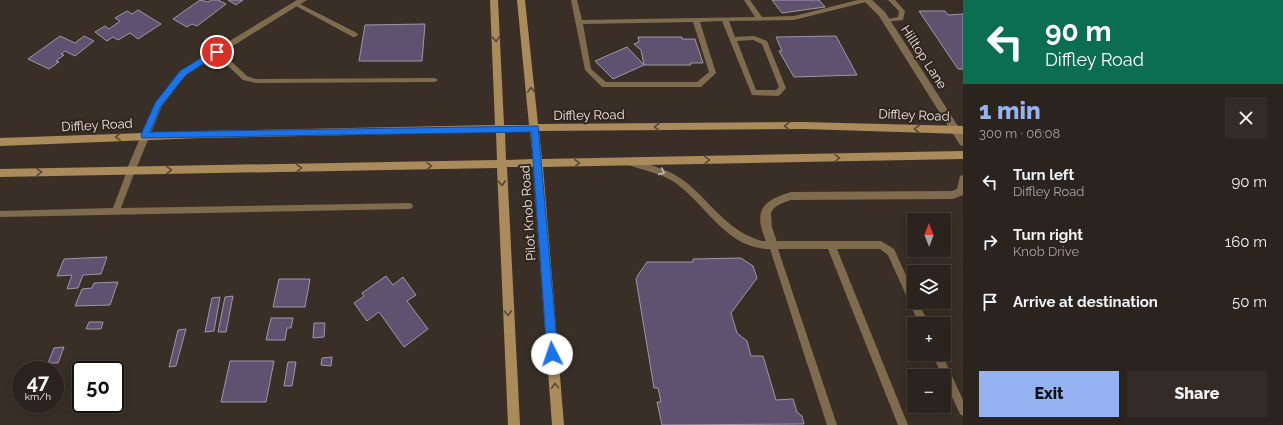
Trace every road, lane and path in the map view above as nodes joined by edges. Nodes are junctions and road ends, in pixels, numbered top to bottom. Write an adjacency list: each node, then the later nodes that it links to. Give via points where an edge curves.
1 (494, 0): 18 (main road, Pilot Knob Road, one-way to 18)
2 (521, 0): 17 (main road, Pilot Knob Road, one-way to 2)
3 (574, 0): 12 (lane)
4 (747, 0): 8 (lane)
5 (867, 0): 8 (lane, via 794,18); 11 (street, Hilltop Lane)
6 (891, 0): 11 (lane, via 902,11 901,19)
7 (301, 2): 13 (lane); 15 (street)
8 (760, 19): 10 (lane)
9 (696, 20): 10 (lane); 12 (lane); 12 (lane, via 713,73 699,85 604,85 588,70)
10 (725, 20): 14 (lane)
11 (886, 21): 19 (street, Hilltop Lane)
12 (579, 22)
13 (354, 35)
14 (733, 39): 14 (lane, via 754,93 778,93 783,88 765,43 754,38)
15 (217, 52): 16 (lane, via 245,78 256,82); 20 (street, via 183,73 158,105)
16 (435, 80)
17 (535, 128): 18 (main road, Diffley Road); 19 (main road, Diffley Road, one-way to 17, via 772,126); 25 (main road, Pilot Knob Road)
18 (500, 129): 20 (main road, Diffley Road); 26 (main road, Pilot Knob Road)
19 (959, 130): 22 (street, Hilltop Lane)
20 (145, 135): 21 (main road, Diffley Road, one-way to 21); 27 (street)
21 (0, 142)
22 (963, 142)
23 (963, 155): 24 (main road, one-way to 23)
24 (624, 162): 25 (main road, one-way to 24); 33 (lane, one-way to 33, via 651,167 666,173 680,183 735,236 749,243)
25 (538, 164): 26 (main road); 39 (main road, Pilot Knob Road, one-way to 25)
26 (501, 165): 27 (main road, one-way to 26); 38 (main road, Pilot Knob Road, one-way to 38)
27 (131, 171): 28 (main road, one-way to 27); 31 (lane)
28 (0, 173)
29 (963, 179): 33 (street, via 961,191 953,195 791,196 778,199 768,207 764,220)
30 (409, 206): 31 (lane)
31 (116, 212): 32 (lane)
32 (0, 214)
33 (773, 245): 34 (lane); 40 (lane)
34 (831, 246): 35 (lane, via 881,245 891,252); 41 (lane)
35 (921, 317)
36 (940, 361): 37 (lane)
37 (963, 411)
38 (514, 425)
39 (558, 425)
40 (832, 425)
41 (903, 425)

